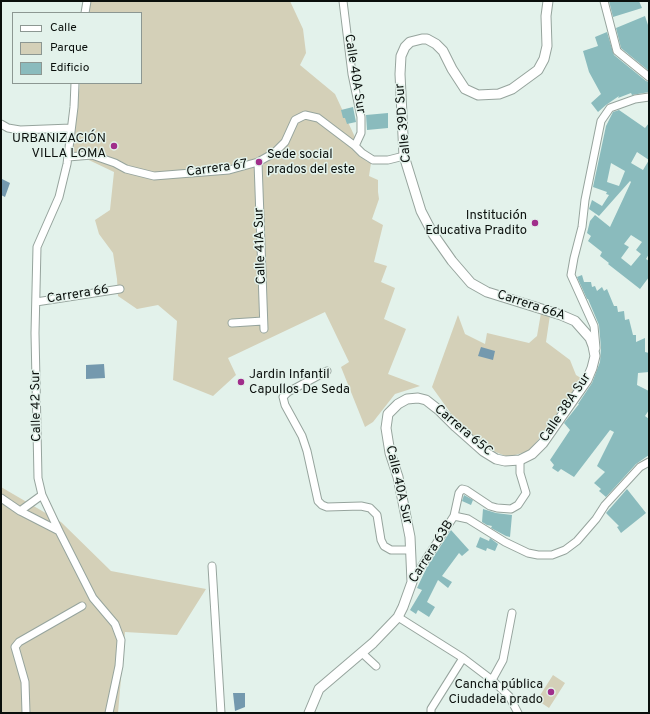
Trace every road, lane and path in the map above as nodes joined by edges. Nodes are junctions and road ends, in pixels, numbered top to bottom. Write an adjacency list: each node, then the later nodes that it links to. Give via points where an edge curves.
1 (87, 1): 5 (street)
2 (343, 1): 11 (street, Calle 40A Sur, via 360,117 361,133)
3 (548, 1): 12 (main road, Calle 39D Sur, via 547,46 544,59 538,70 499,94 482,96 465,89 444,51 427,39 410,42 405,47 401,56 400,74)
4 (604, 1): 6 (street, via 617,52)
5 (85, 12)
6 (649, 77)
7 (75, 84): 10 (street, Calle 42 Sur)
8 (649, 97): 21 (street, Calle 38A Sur, via 610,108 601,120 571,275 594,326)
9 (1, 124): 10 (street, via 20,130)
10 (71, 128): 13 (street, Calle 42 Sur)
11 (355, 146): 12 (street, Carrera 67, via 374,160); 14 (street, Carrera 67, via 318,118 305,115 296,120 285,142 274,153)
12 (404, 156): 15 (main road, Calle 39D Sur, via 420,211 433,234)
13 (68, 157): 14 (street, Carrera 67, via 92,155 126,169 154,176 229,170); 17 (street, Calle 42 Sur, via 59,197 37,247)
14 (258, 162): 18 (street, Calle 41A Sur)
15 (471, 284): 21 (main road, Carrera 66A, via 487,292 555,313 575,322 590,338)
16 (120, 288): 17 (street, Carrera 66)
17 (36, 302): 26 (street, Calle 42 Sur, via 38,478)
18 (263, 321): 19 (street); 20 (street, Calle 41A Sur)
19 (232, 323)
20 (264, 329)
21 (595, 356): 24 (main road, Calle 38A Sur, via 587,380 543,443 532,454)
22 (327, 371): 31 (street, via 288,392 283,398 302,436 318,501 322,506 328,507 370,508 377,514 384,546 391,550)
23 (407, 399): 24 (main road, Carrera 65C, via 426,400 496,459); 31 (main road, Calle 40A Sur, via 388,414 386,428)
24 (520, 460): 29 (street, via 520,473 526,493 518,505 511,509 497,508 462,490)
25 (649, 462): 29 (street, Carrera 63B, via 640,467 605,505 577,541 552,555 528,553 468,519)
26 (42, 495): 28 (street); 30 (street, Calle 42 Sur)
27 (1, 498): 28 (street)
28 (20, 511): 30 (street)
29 (454, 516): 33 (street, Carrera 63B)
30 (59, 531): 42 (street, Calle 42 Sur, via 93,598 115,624 121,640 119,666)
31 (411, 550): 33 (main road, Calle 40A Sur)
32 (212, 566): 43 (street)
33 (412, 582): 36 (main road, Carrera 63B)
34 (82, 606): 41 (street, via 19,642 15,647 25,682)
35 (512, 613): 40 (street, via 503,660)
36 (398, 617): 37 (main road, Carrera 63B); 38 (street)
37 (362, 653): 39 (street); 44 (main road, Carrera 63B, via 319,689)
38 (463, 658): 40 (street); 45 (street)
39 (376, 666)
40 (492, 680): 46 (street, via 510,696)
41 (26, 713)
42 (109, 713)
43 (221, 713)
44 (309, 713)
45 (430, 713)
46 (518, 713)

